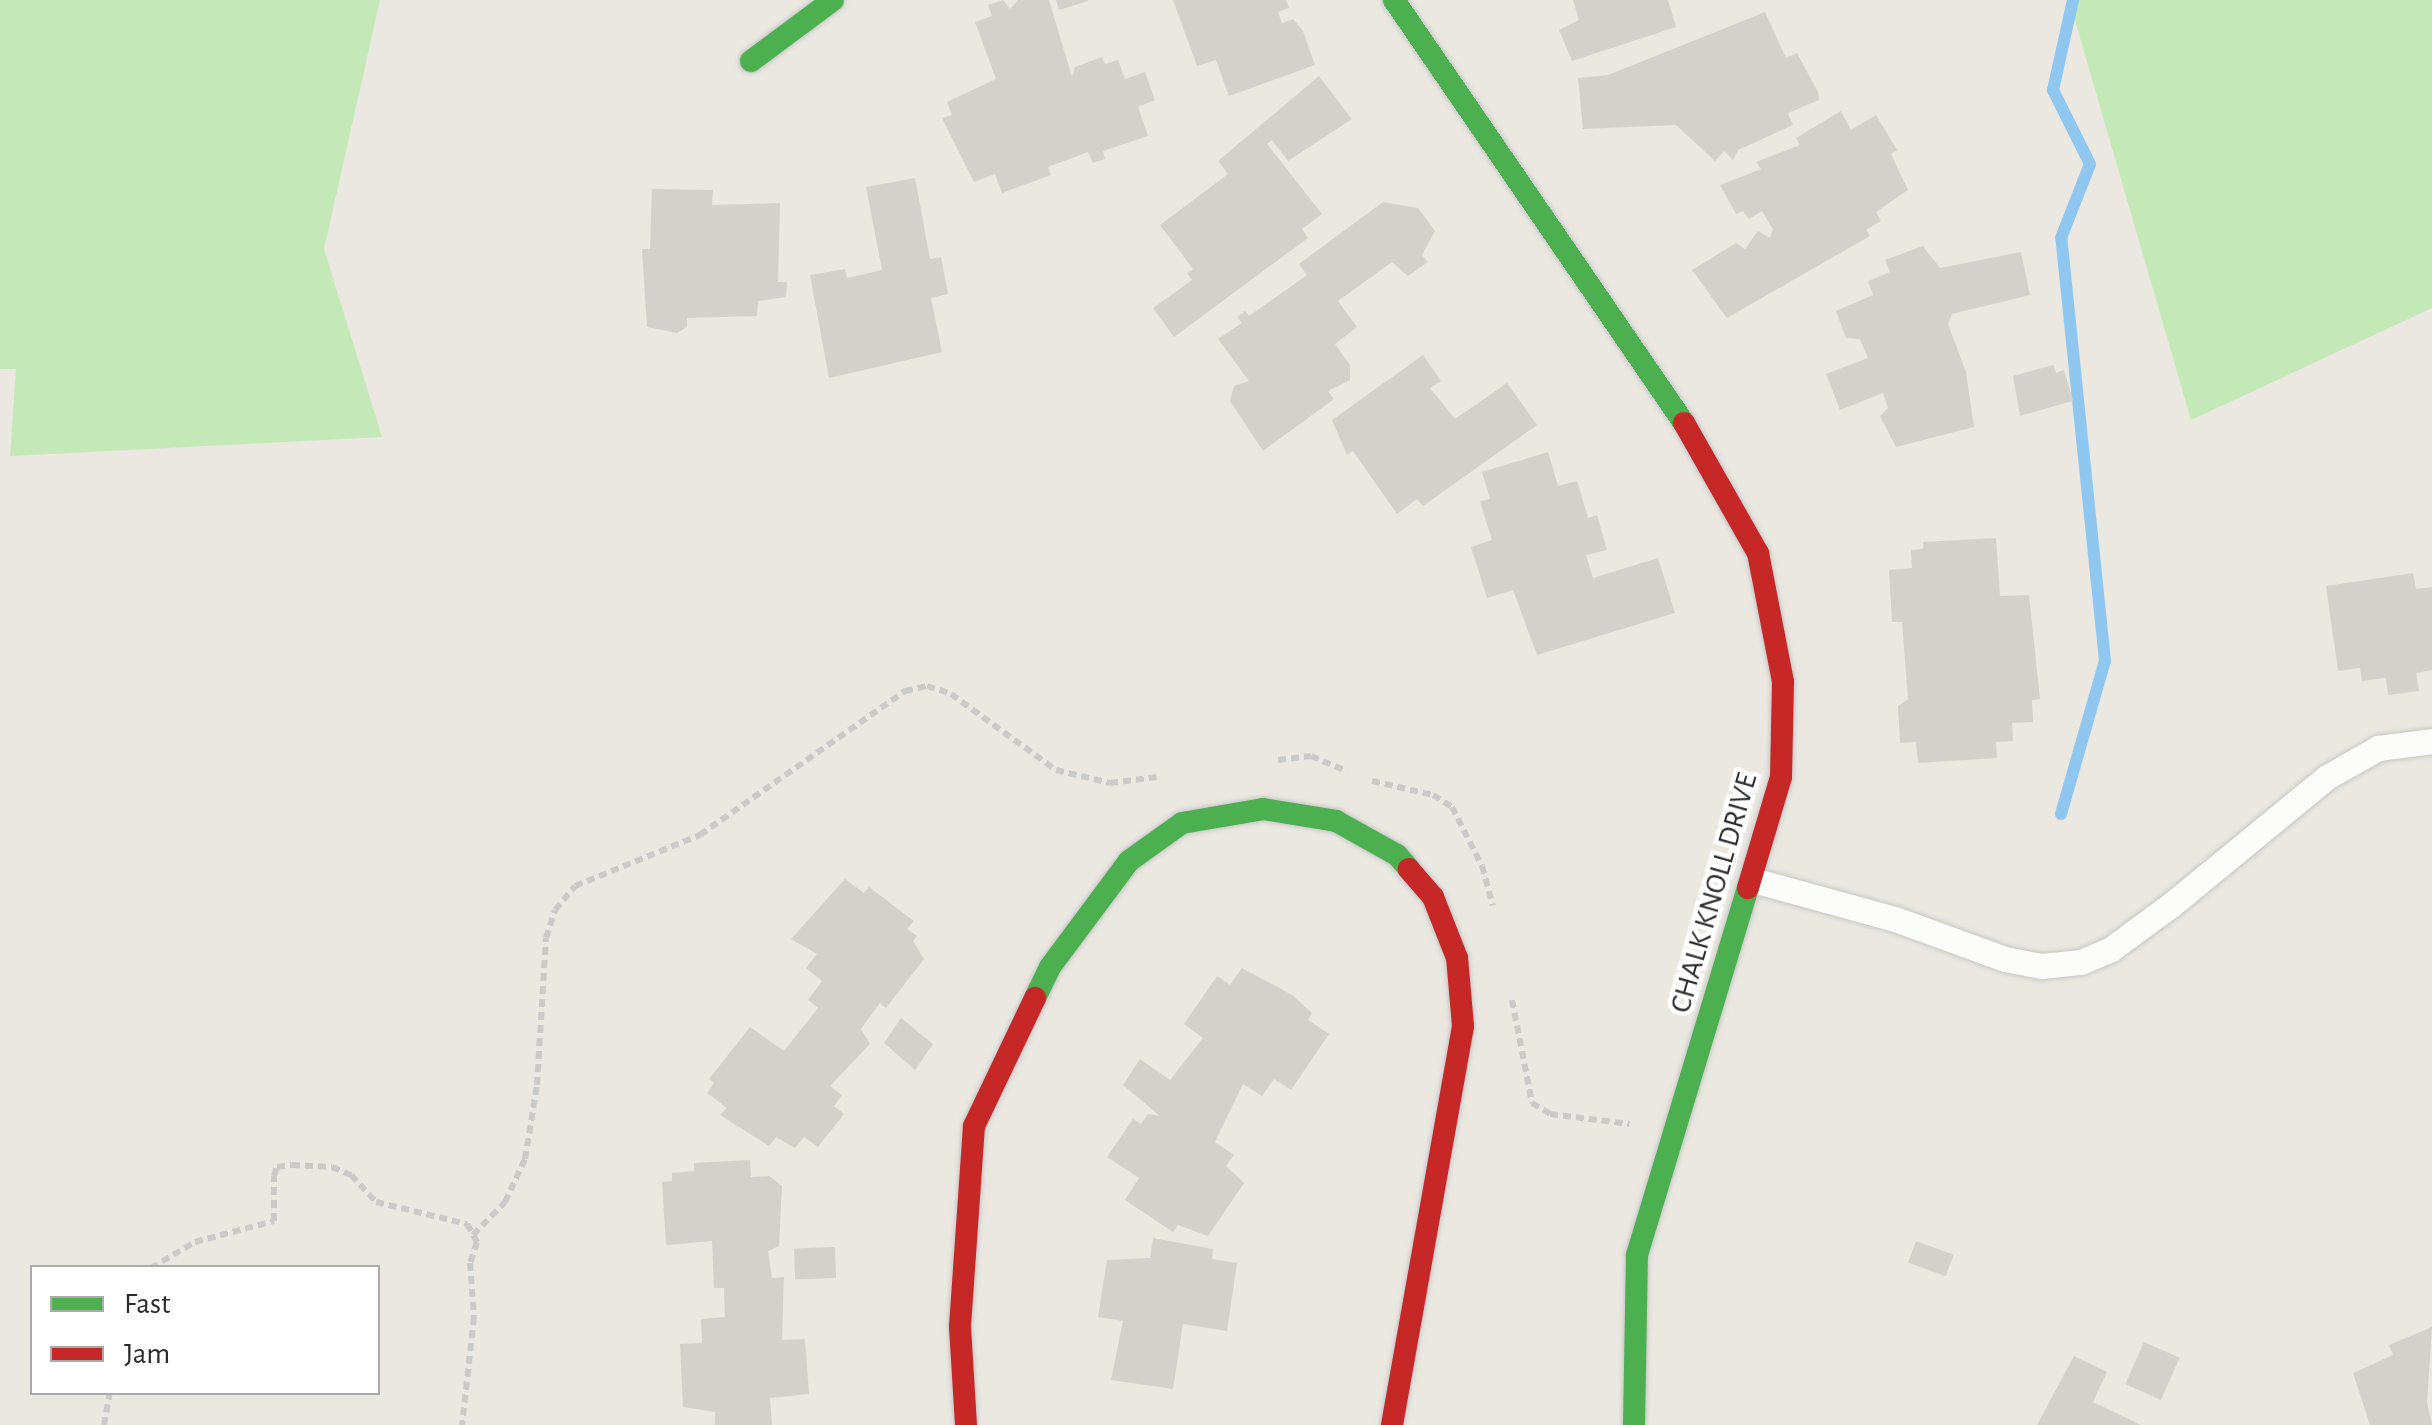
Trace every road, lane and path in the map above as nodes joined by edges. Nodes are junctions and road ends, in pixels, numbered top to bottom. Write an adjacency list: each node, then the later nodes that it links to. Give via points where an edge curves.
1 (833, 0): 3 (street)
2 (1394, 0): 7 (street, CHALK KNOLL DRIVE, via 1691,433 1758,553 1783,682 1782,777)
3 (751, 62)
4 (2432, 741): 7 (lane, via 2378,748 2327,777 2171,906 2082,962 2042,966 2004,959 1894,919)
5 (1264, 761): 8 (path, via 1311,756 1355,777 1434,795 1452,808 1482,866)
6 (1162, 776): 11 (path, via 1110,783 1056,770 951,694 927,686 905,691 784,782 686,843 575,886 555,910 546,938 540,1055 525,1159 505,1202)
7 (1753, 880): 14 (street, CHALK KNOLL DRIVE, via 1636,1255)
8 (1497, 924)
9 (1508, 988): 10 (path, via 1525,1038 1532,1104 1550,1114)
10 (1635, 1125)
11 (473, 1235): 12 (path, via 467,1224 425,1208 376,1202 351,1176 332,1168 292,1165 274,1176 274,1222 195,1242); 16 (path, via 474,1316)
12 (156, 1265)
13 (109, 1395): 15 (path)
14 (1635, 1416)
15 (104, 1425)
16 (462, 1425)
17 (966, 1425): 18 (street, via 960,1326 974,1126 1050,966 1129,861 1182,823 1263,809 1336,821 1396,855 1434,898 1456,958 1463,1026 1394,1383)
18 (1392, 1425)

